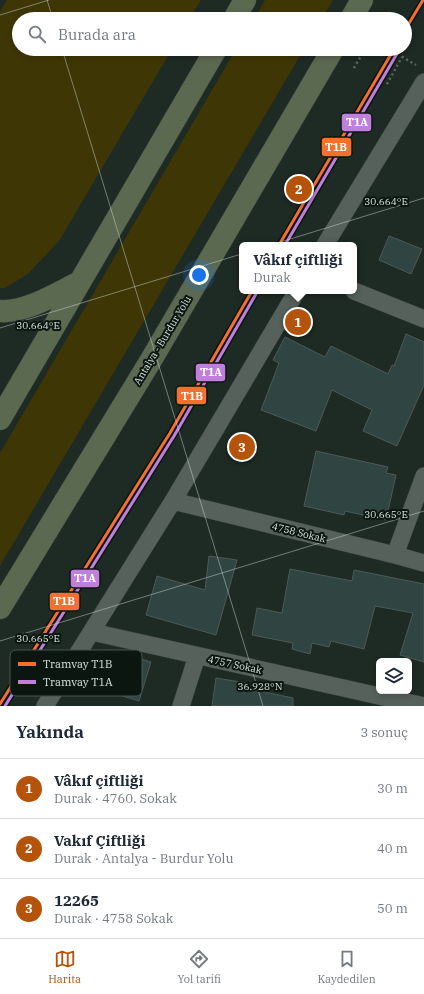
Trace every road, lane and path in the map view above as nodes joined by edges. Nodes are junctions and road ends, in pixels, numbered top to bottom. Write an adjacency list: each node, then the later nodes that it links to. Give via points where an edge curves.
1 (245, 0): 3 (highway)
2 (362, 0): 4 (highway)
3 (238, 12)
4 (355, 12)
5 (212, 56): 13 (highway)
6 (329, 56): 23 (highway, Antalya - Burdur Yolu, via 151,360)
7 (361, 56): 9 (path)
8 (402, 57): 10 (path); 11 (path)
9 (354, 68)
10 (421, 74): 12 (street)
11 (387, 84)
12 (327, 242)
13 (80, 282): 16 (highway, via 38,302); 18 (highway)
14 (357, 292): 17 (street)
15 (295, 294): 20 (street)
16 (0, 311)
17 (424, 319)
18 (0, 419)
19 (424, 476): 21 (street)
20 (173, 501): 21 (street, 4758 Sokak); 24 (street)
21 (395, 555): 22 (street, 4758 Sokak)
22 (424, 563)
23 (0, 608)
24 (92, 632): 25 (street); 26 (street, 4757 Sokak)
25 (81, 650)
26 (197, 656): 29 (street); 30 (street, 4757 Sokak)
27 (51, 696): 28 (street)
28 (45, 706)
29 (180, 706)
30 (424, 706)

